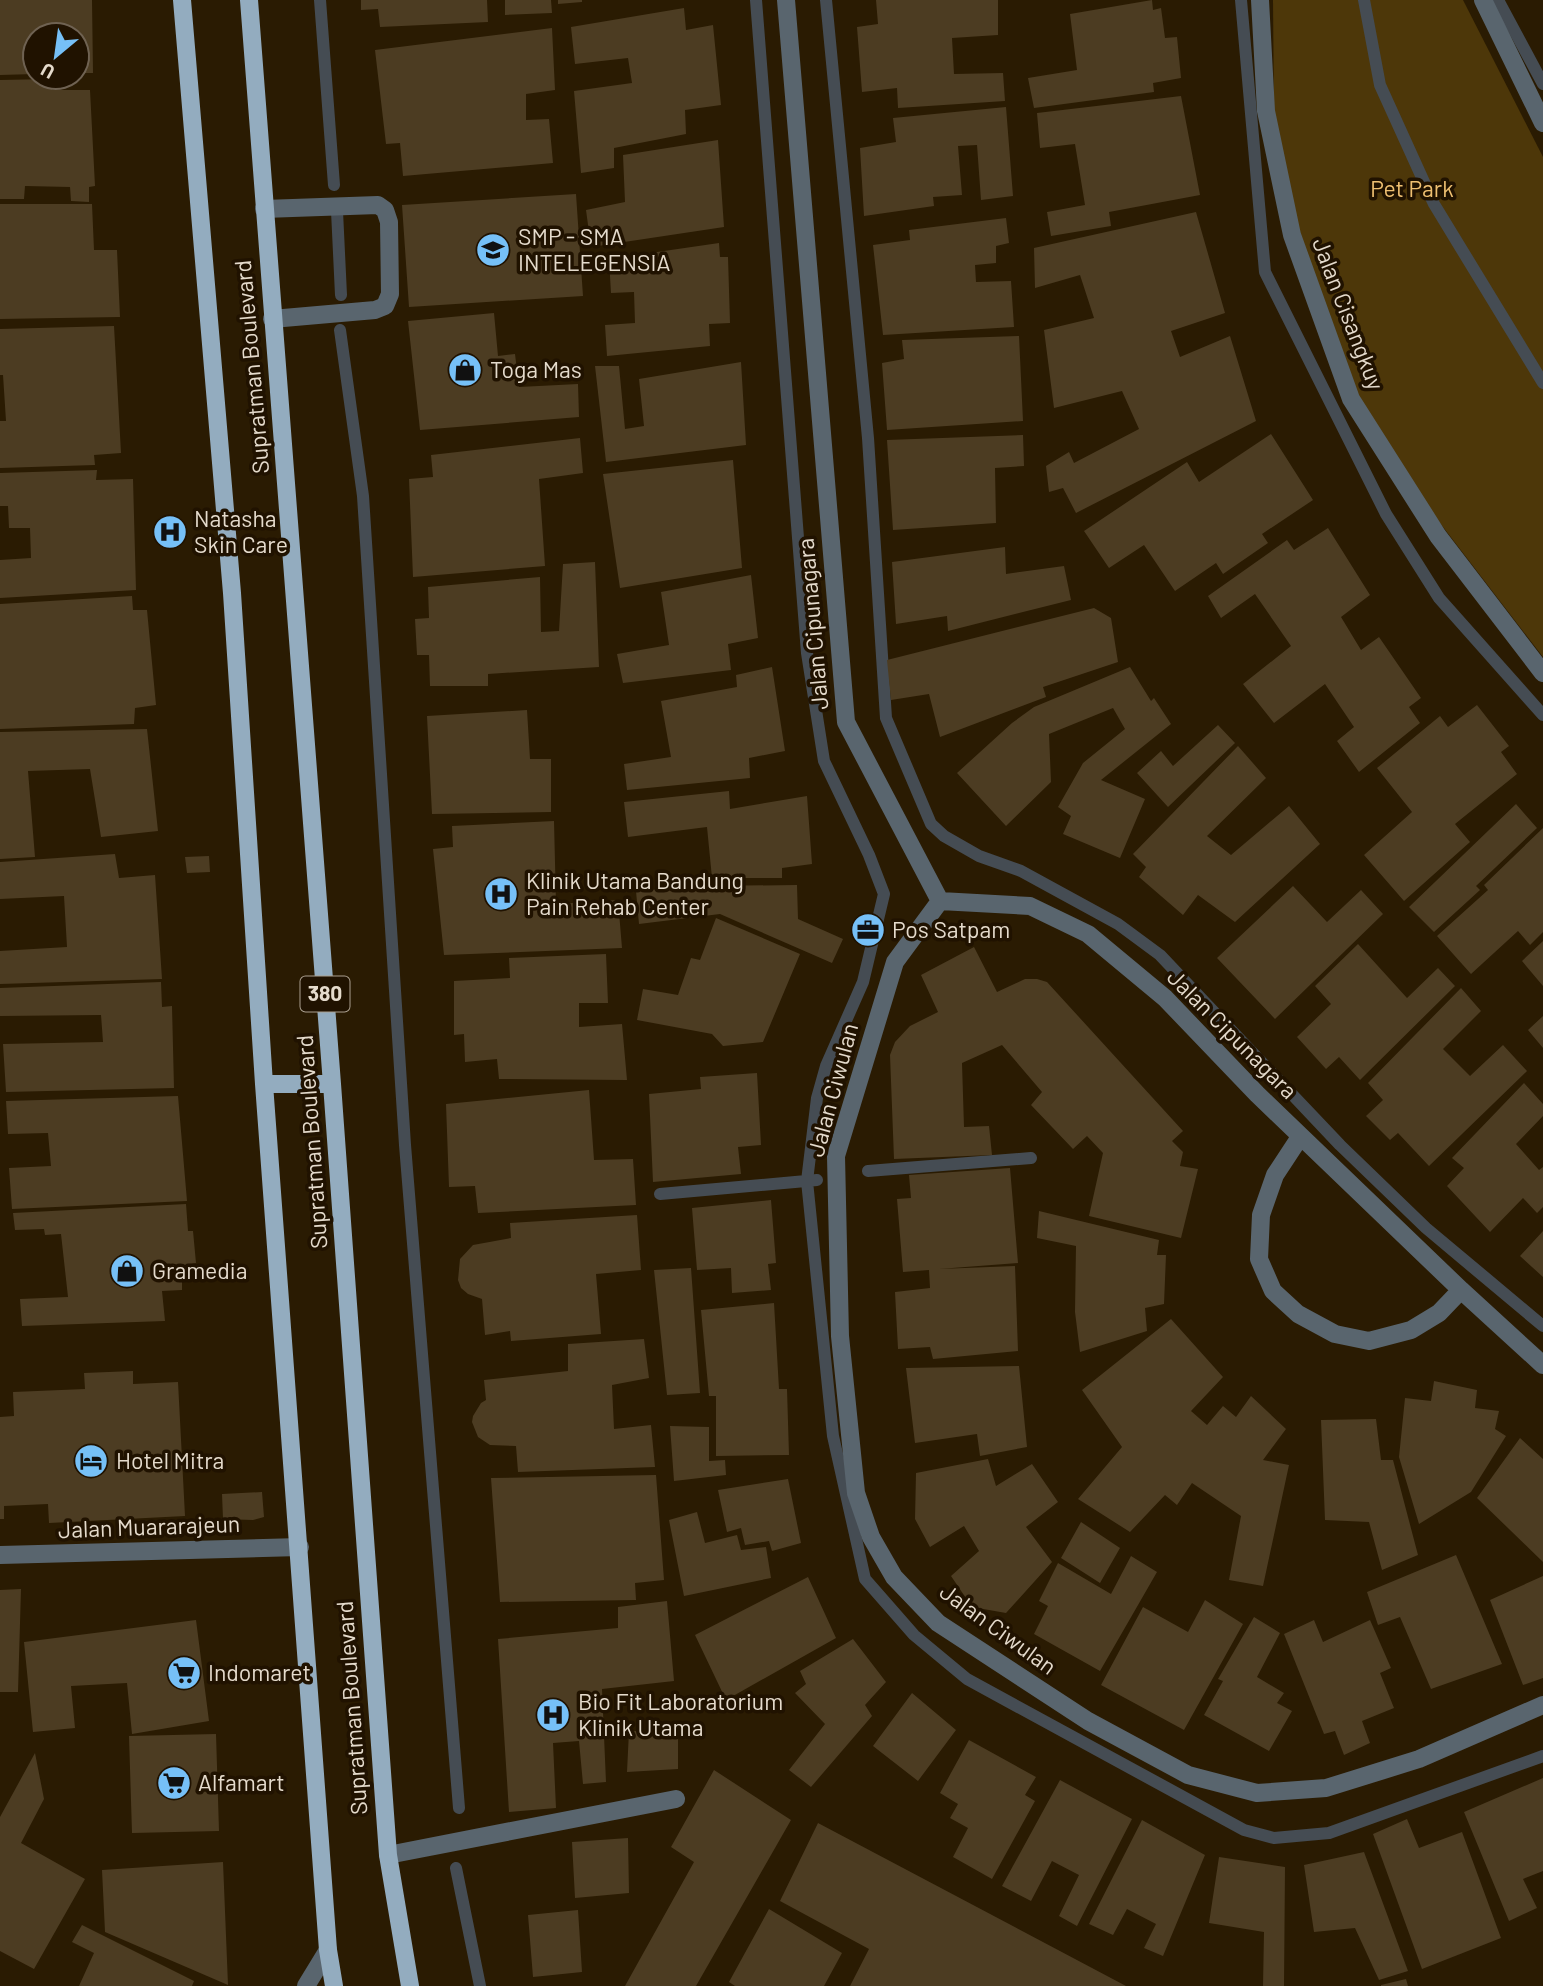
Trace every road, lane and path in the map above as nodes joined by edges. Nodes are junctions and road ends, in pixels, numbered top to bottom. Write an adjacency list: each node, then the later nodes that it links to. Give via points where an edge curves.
1 (182, 0): 11 (main road, Supratman Boulevard, via 232,593)
2 (249, 0): 7 (main road, Supratman Boulevard / 380)
3 (786, 0): 10 (street, Jalan Cipunagara, via 846,722)
4 (1260, 0): 9 (street, Jalan Cisangkuy, via 1266,111 1292,235 1351,399 1438,536)
5 (1483, 0): 6 (street)
6 (1543, 122)
7 (264, 209): 8 (main road, Supratman Boulevard / 380); 8 (street, via 379,205 389,222 390,294 385,306)
8 (272, 319): 12 (main road, Supratman Boulevard / 380)
9 (1543, 673)
10 (940, 901): 13 (street, Jalan Cipunagara, via 1030,906 1088,934 1165,998); 18 (street, Jalan Ciwulan, via 895,962 835,1156 840,1336 856,1493 871,1537 894,1577 938,1623 1088,1721 1188,1775 1257,1793 1338,1785 1419,1759)
11 (264, 1084): 12 (main road); 16 (main road, Supratman Boulevard)
12 (332, 1084): 20 (main road, Supratman Boulevard / 380)
13 (1300, 1137): 14 (street, Jalan Cipunagara); 14 (street, via 1275,1175 1261,1215 1259,1259 1273,1291 1298,1314 1335,1334 1369,1341 1411,1330 1438,1313)
14 (1461, 1290): 15 (street, Jalan Cipunagara)
15 (1543, 1364)
16 (299, 1547): 17 (street, Jalan Muararajeun); 21 (main road, Supratman Boulevard)
17 (0, 1555)
18 (1543, 1705)
19 (676, 1799): 20 (street)
20 (388, 1855): 24 (main road, Supratman Boulevard / 380)
21 (328, 1950): 22 (street); 23 (main road, Supratman Boulevard)
22 (306, 1986)
23 (334, 1986)
24 (410, 1986)

